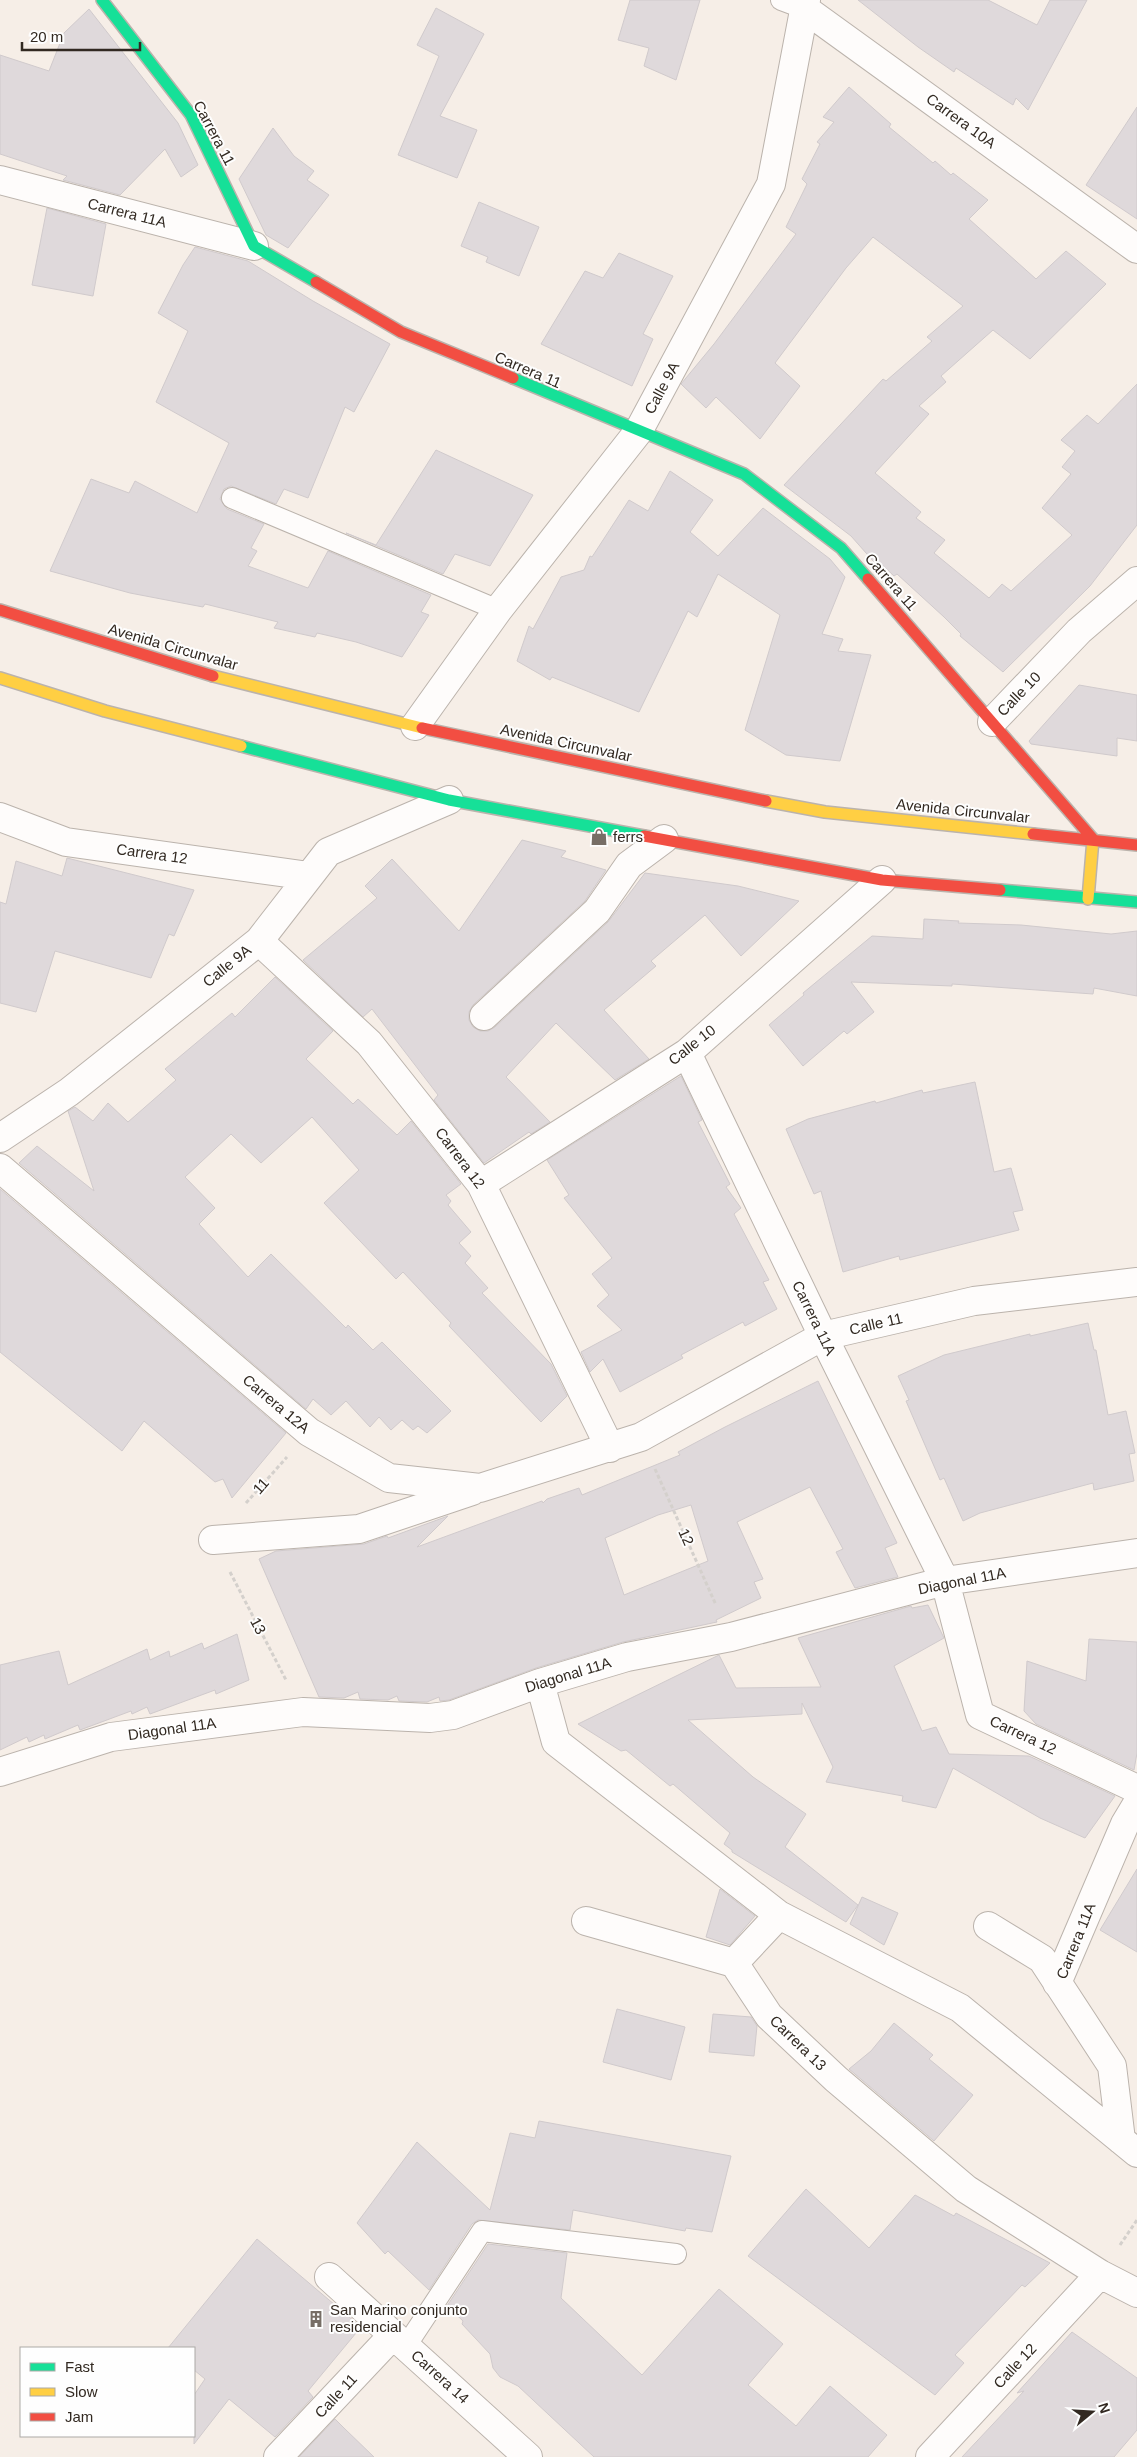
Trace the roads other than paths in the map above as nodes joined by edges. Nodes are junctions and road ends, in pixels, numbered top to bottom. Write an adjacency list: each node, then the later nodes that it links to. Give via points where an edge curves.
1 (102, 0): 4 (main road, Carrera 11, via 191,115)
2 (797, 3): 5 (street, Carrera 10A); 6 (street, Calle 9A, via 771,184)
3 (0, 180): 4 (street, Carrera 11A)
4 (254, 246): 6 (main road, Carrera 11, via 401,332)
5 (1137, 249)
6 (638, 432): 10 (street, Calle 9A); 12 (main road, Carrera 11, via 744,474 841,548)
7 (232, 498): 10 (lane)
8 (1137, 581): 12 (street, Calle 10, via 1079,631)
9 (0, 610): 13 (main road, Avenida Circunvalar, via 195,671)
10 (498, 610): 13 (street, Calle 9A)
11 (0, 678): 14 (main road, via 104,711)
12 (992, 722): 17 (main road, Calle 10)
13 (414, 726): 17 (main road, Avenida Circunvalar, via 736,796 816,810)
14 (449, 800): 16 (main road); 19 (street, Calle 9A, via 328,852)
15 (0, 817): 19 (street, Carrera 12, via 66,842)
16 (664, 839): 20 (main road); 24 (street, via 629,864 596,911)
17 (1093, 839): 18 (main road, Avenida Circunvalar); 21 (main road)
18 (1137, 845)
19 (309, 876): 23 (street, Calle 9A)
20 (882, 880): 21 (main road); 25 (street, Calle 10)
21 (1088, 898): 22 (main road)
22 (1137, 902)
23 (258, 941): 26 (street, Calle 9A, via 69,1092); 28 (street, Carrera 12, via 369,1044)
24 (484, 1016)
25 (687, 1053): 28 (street, Calle 10); 30 (street, Carrera 11A)
26 (0, 1138)
27 (0, 1168): 32 (street, Carrera 12A, via 309,1432 389,1478)
28 (481, 1184): 31 (street, Carrera 12)
29 (1137, 1282): 30 (street, Calle 11, via 974,1301)
30 (822, 1336): 31 (street, Calle 11, via 641,1437); 35 (street, Carrera 11A)
31 (610, 1448): 32 (street, Carrera 12A)
32 (480, 1488): 33 (street, via 359,1529)
33 (213, 1540)
34 (1137, 1553): 35 (street, Diagonal 11A)
35 (944, 1581): 36 (street, Diagonal 11A, via 730,1637 627,1657); 38 (street, Carrera 12, via 980,1715)
36 (540, 1683): 37 (street, Diagonal 11A, via 453,1715 430,1718 303,1712 111,1737); 40 (street, via 556,1742)
37 (0, 1772)
38 (1137, 1789)
39 (1137, 1804): 44 (street, Carrera 11A)
40 (779, 1915): 43 (street); 45 (street, via 960,2008)
41 (586, 1921): 43 (street)
42 (988, 1926): 44 (street, via 1042,1959)
43 (734, 1963): 47 (street, Carrera 13, via 769,2016 836,2079 966,2189)
44 (1057, 1983): 45 (street, Carrera 11A, via 1112,2066)
45 (1129, 2146)
46 (676, 2254): 50 (lane, via 482,2231)
47 (1100, 2274): 49 (street, Carrera 13); 53 (street, Calle 12)
48 (329, 2277): 50 (street, Carrera 14)
49 (1137, 2293)
50 (399, 2341): 51 (street, Calle 11); 52 (street, Carrera 14)
51 (278, 2457)
52 (528, 2457)
53 (930, 2457)

